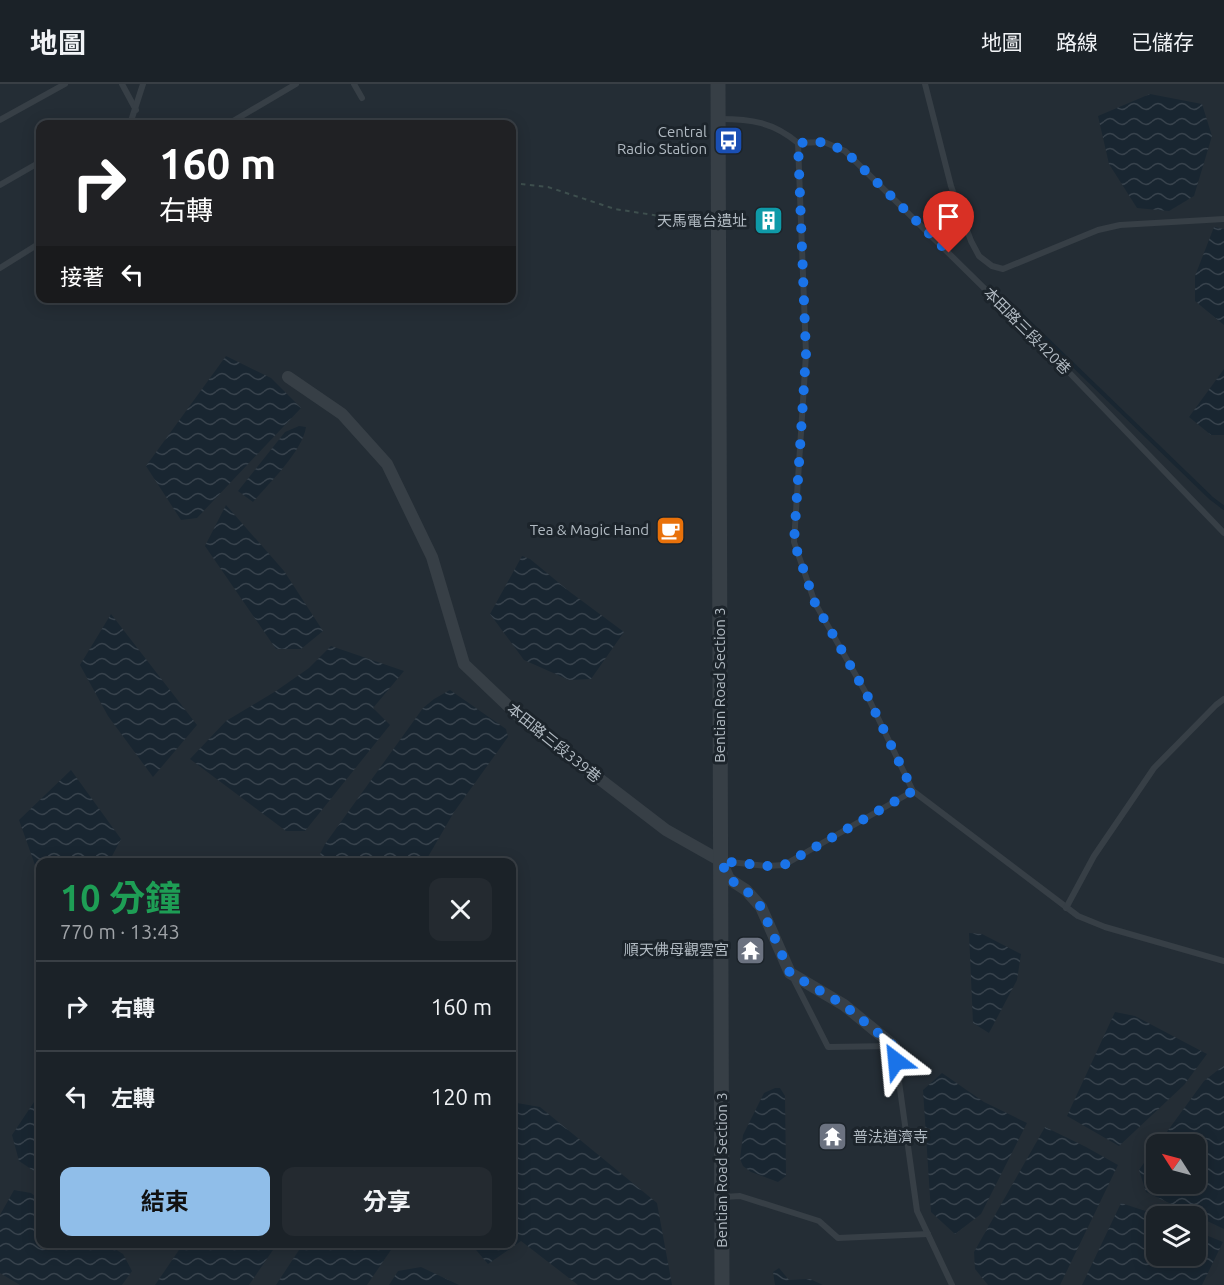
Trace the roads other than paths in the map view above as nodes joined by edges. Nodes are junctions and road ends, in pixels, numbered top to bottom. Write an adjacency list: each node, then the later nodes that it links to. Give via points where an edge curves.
1 (65, 84): 11 (lane)
2 (122, 84): 9 (lane)
3 (143, 84): 9 (lane)
4 (296, 84): 13 (lane)
5 (354, 84): 8 (lane)
6 (718, 84): 10 (street, Bentian Road Section 3)
7 (925, 84): 17 (lane, via 951,186 967,230 979,256 992,266 1003,269 1098,230 1120,225)
8 (362, 98)
9 (136, 110): 12 (lane)
10 (718, 119): 14 (lane, via 766,124); 24 (street, Bentian Road Section 3)
11 (0, 120)
12 (132, 120)
13 (235, 120)
14 (798, 143): 21 (lane, 本田路三段420巷, via 824,142 845,151 1060,363); 23 (lane, via 806,354 794,542 815,603 867,695)
15 (36, 164): 16 (lane)
16 (0, 185)
17 (1224, 219)
18 (36, 246): 19 (lane)
19 (0, 268)
20 (288, 377): 24 (street, 本田路三段339巷, via 342,414 387,464 432,556 464,664 524,721 656,823)
21 (1224, 533)
22 (1224, 699): 25 (lane, via 1155,768 1094,856)
23 (913, 791): 24 (lane, via 784,865); 25 (lane)
24 (721, 861): 27 (street, 本田路三段339巷, via 729,879 761,907); 29 (street, Bentian Road Section 3)
25 (1066, 908): 26 (lane, via 1105,927)
26 (1224, 961)
27 (790, 973): 28 (street, via 844,1005); 28 (lane, via 828,1047)
28 (894, 1046): 30 (lane, via 917,1211)
29 (722, 1197): 30 (lane, via 740,1196 819,1221 838,1238); 31 (street, Bentian Road Section 3)
30 (928, 1234): 32 (lane)
31 (722, 1285)
32 (952, 1285)

